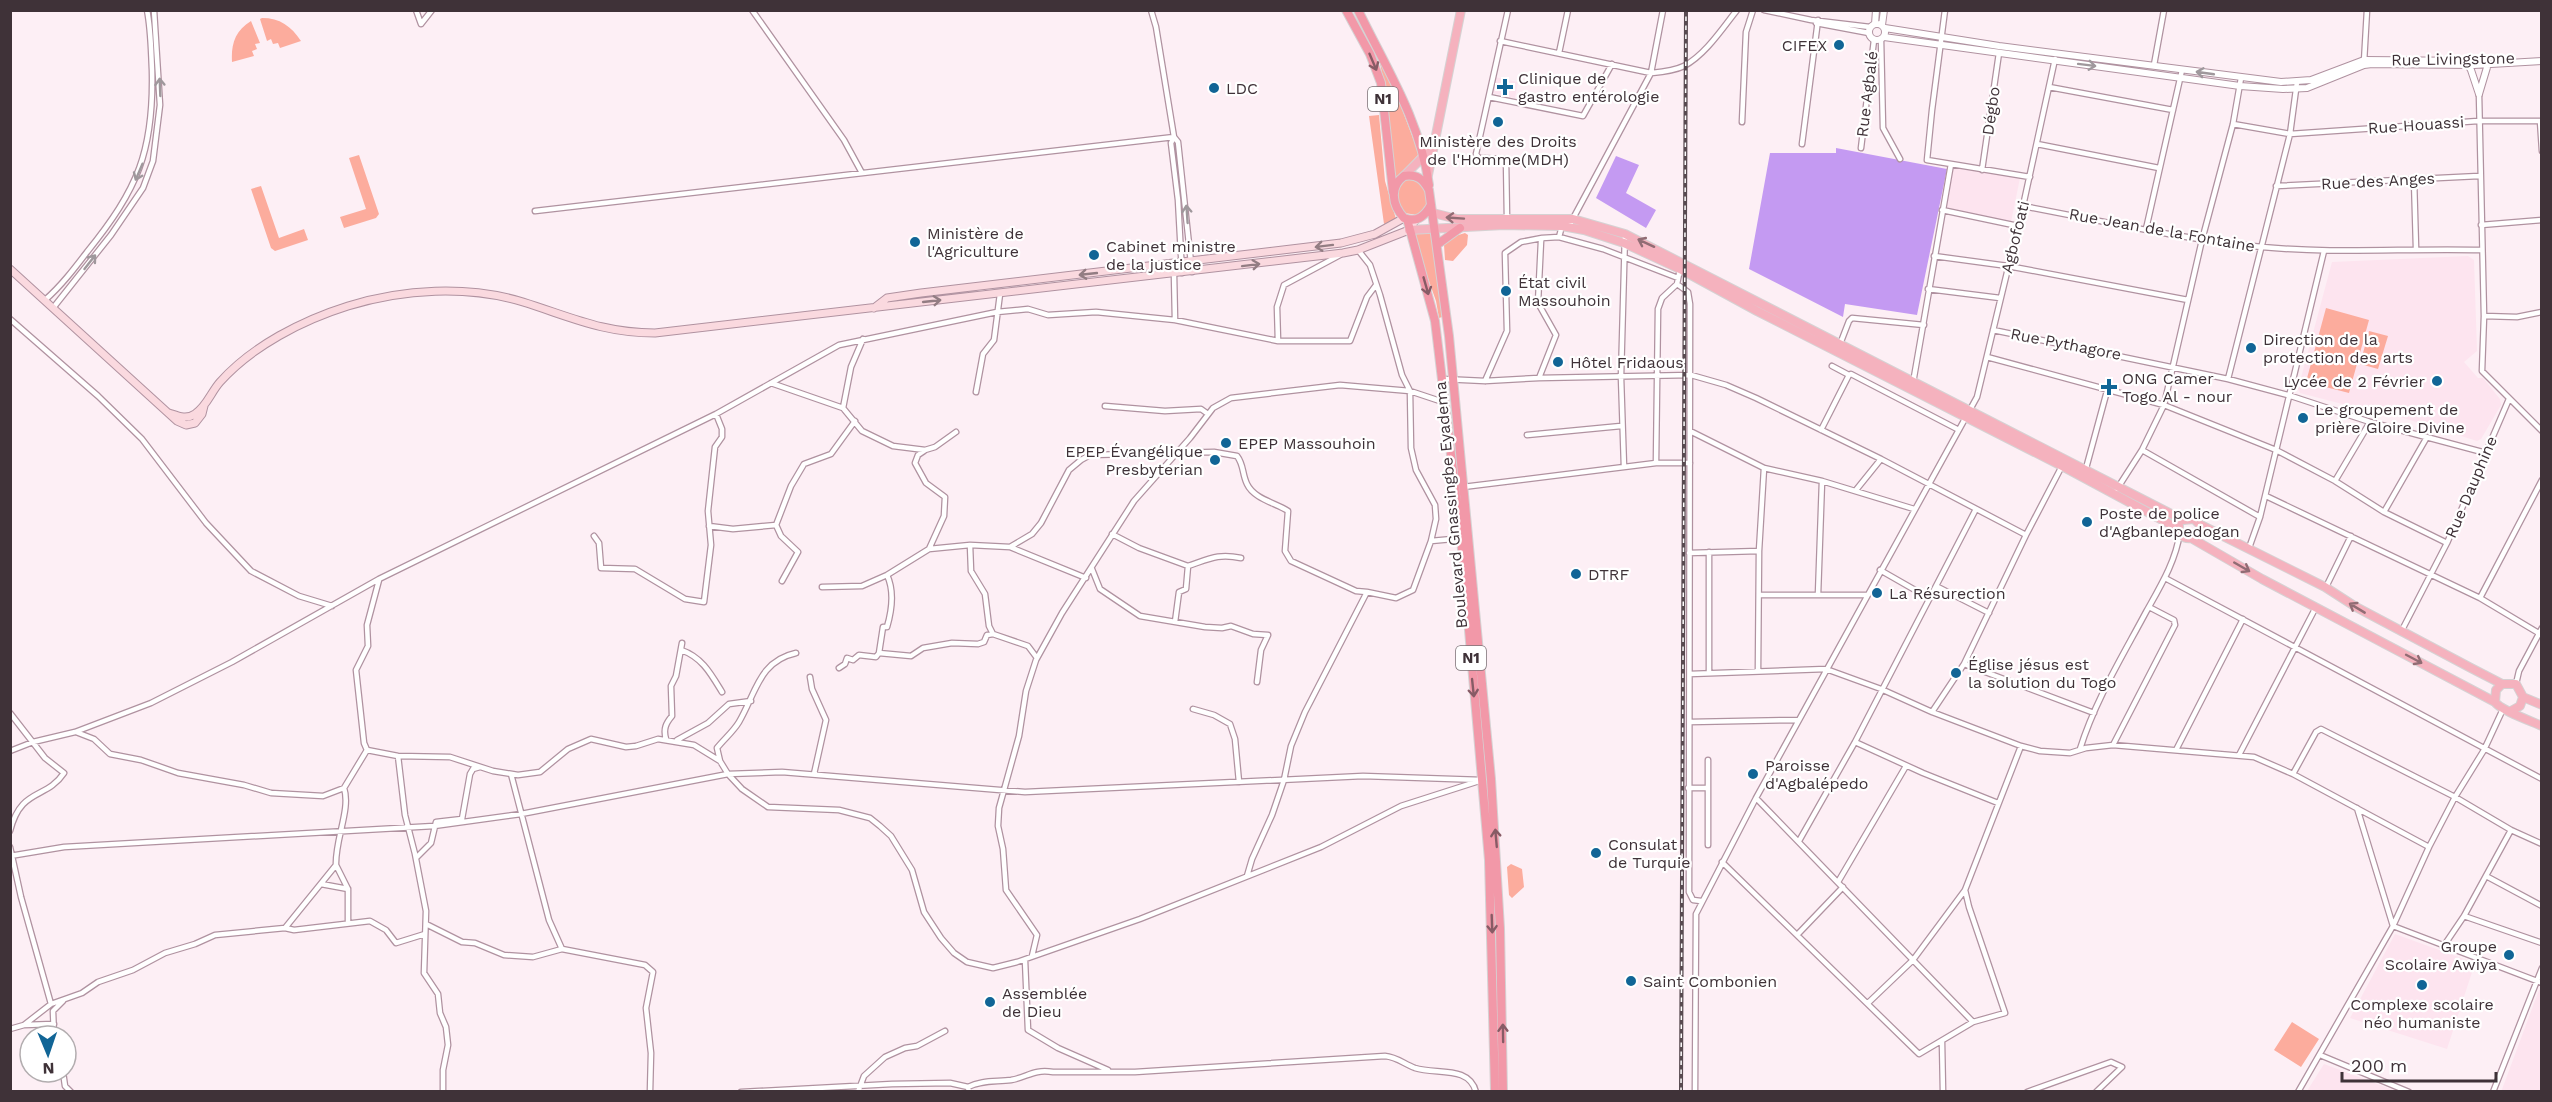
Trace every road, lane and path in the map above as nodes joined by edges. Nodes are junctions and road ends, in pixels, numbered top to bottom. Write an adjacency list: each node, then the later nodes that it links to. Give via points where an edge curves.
1 (147, 10): 113 (street, one-way to 113, via 152,85 144,160 123,205 105,231)
2 (154, 10): 115 (street, one-way to 2, via 125,215 143,188 153,161 160,105)
3 (416, 10): 4 (street, via 421,24)
4 (432, 10)
5 (752, 10): 62 (street)
6 (1151, 10): 52 (street)
7 (1346, 10): 70 (highway, N1, one-way to 70, via 1381,83)
8 (1358, 10): 57 (highway, N1, via 1411,116)
9 (1461, 10): 50 (main road)
10 (1508, 10): 24 (street)
11 (1568, 10): 27 (street)
12 (1663, 10): 37 (street)
13 (1737, 10): 37 (street, via 1685,65)
14 (1753, 10): 48 (street, via 1746,32)
15 (1764, 10): 21 (street)
16 (1876, 10): 22 (street)
17 (1884, 10): 22 (street)
18 (1945, 10): 25 (street)
19 (2164, 10): 35 (street)
20 (2367, 10): 31 (street)
21 (1818, 22): 22 (street); 53 (street)
22 (1876, 27): 23 (street); 23 (street); 25 (street)
23 (1880, 39): 25 (street); 55 (street, Rue Agbalé); 58 (street, Rue Agbalé, via 1883,128)
24 (1500, 41): 27 (street); 44 (street)
25 (1941, 41): 26 (street); 28 (street); 59 (street, via 1927,157 1929,161)
26 (2057, 52): 30 (street, Agbofoati); 35 (street)
27 (1559, 53): 32 (street)
28 (2000, 53): 30 (street); 61 (street, Dégbo)
29 (2541, 59): 33 (street, Rue Livingstone); 34 (street, Rue Livingstone)
30 (2055, 61): 38 (street, one-way to 38); 42 (street, Agbofoati)
31 (2364, 63): 33 (street, Rue Livingstone); 41 (street)
32 (1612, 64): 37 (street); 44 (street, via 1583,116)
33 (2472, 64): 34 (street, Rue Livingstone); 43 (street)
34 (2488, 64): 43 (street)
35 (2154, 65): 36 (street)
36 (2182, 70): 38 (street); 39 (street, one-way to 36)
37 (1651, 73): 78 (street)
38 (2181, 77): 40 (street); 45 (street)
39 (2241, 78): 40 (street); 41 (street)
40 (2240, 86): 41 (street); 49 (street)
41 (2298, 86): 51 (street)
42 (2049, 87): 45 (street); 54 (street, Agbofoati)
43 (2479, 94): 46 (street)
44 (1489, 97): 77 (street, via 1477,155 1506,159)
45 (2173, 111): 60 (street)
46 (2478, 121): 47 (street, Rue Houassi); 51 (street, Rue Houassi); 64 (street)
47 (2541, 121): 56 (street)
48 (1742, 122)
49 (2233, 124): 51 (street, Rue Houassi); 89 (street)
50 (1436, 130): 57 (main road); 65 (main road)
51 (2290, 134): 68 (street)
52 (1174, 136): 62 (street); 101 (street, one-way to 52, via 1185,191); 102 (street, via 1171,143)
53 (1802, 144)
54 (2037, 144): 60 (street); 66 (street, Agbofoati)
55 (1861, 148)
56 (2541, 151)
57 (1424, 156): 63 (main road); 65 (highway, N1)
58 (1900, 159)
59 (1951, 164): 61 (street); 73 (street)
60 (2159, 168): 84 (street)
61 (1982, 170): 66 (street)
62 (862, 173): 74 (street)
63 (1404, 176): 69 (highway, via 1420,177); 70 (highway)
64 (2479, 176): 67 (street, Rue des Anges); 79 (street)
65 (1428, 177): 69 (highway, N1)
66 (2030, 177): 71 (street, Agbofoati)
67 (2414, 179): 68 (street, Rue des Anges); 94 (street)
68 (2276, 186): 93 (street)
69 (1429, 190): 72 (highway, N1)
70 (1393, 196): 75 (highway, N1, via 1396,208)
71 (2023, 206): 80 (street, Agbofoati); 84 (street, Rue Jean de la Fontaine)
72 (1432, 209): 75 (highway); 77 (main road, one-way to 72, via 1457,219); 82 (highway, Boulevard Gnassingbe Eyadema / N1)
73 (1942, 210): 80 (street); 99 (street)
74 (535, 211)
75 (1409, 219): 83 (highway, Boulevard Gnassingbe Eyadema / N1); 85 (main road)
76 (2541, 220): 79 (street)
77 (1506, 221): 78 (main road); 78 (main road); 81 (main road)
78 (1568, 224): 86 (main road); 87 (street); 91 (main road)
79 (2481, 225): 96 (street)
80 (2018, 226): 104 (street, Agbofoati)
81 (1460, 228): 82 (main road); 92 (highway)
82 (1436, 229): 83 (main road); 92 (highway, Boulevard Gnassingbe Eyadema / N1)
83 (1409, 230): 90 (main road); 136 (highway, Boulevard Gnassingbe Eyadema / N1, one-way to 136, via 1432,306)
84 (2146, 230): 89 (street, Rue Jean de la Fontaine)
85 (1378, 232): 90 (main road); 101 (main road, one-way to 101, via 1341,243)
86 (1625, 234): 91 (street); 103 (main road, one-way to 86, via 1655,247)
87 (1559, 237): 88 (street); 100 (street)
88 (1542, 238): 135 (street, via 1538,303 1556,335); 138 (street, via 1521,242 1505,253 1507,331)
89 (2202, 240): 93 (street, Rue Jean de la Fontaine); 114 (street)
90 (1381, 241): 95 (main road)
91 (1624, 243): 100 (street); 103 (main road)
92 (1438, 244): 134 (highway, Boulevard Gnassingbe Eyadema / N1)
93 (2261, 247): 97 (street, Rue Jean de la Fontaine); 137 (street)
94 (2416, 248): 96 (street, Rue Jean de la Fontaine); 97 (street, Rue Jean de la Fontaine)
95 (1358, 250): 98 (main road); 109 (street, via 1370,265)
96 (2481, 250): 119 (street)
97 (2324, 251): 144 (street)
98 (1343, 254): 106 (main road, one-way to 98); 125 (street, via 1284,285 1277,307)
99 (1934, 256): 104 (street); 110 (street)
100 (1624, 257): 108 (street); 133 (street)
101 (1191, 262): 102 (main road); 106 (street)
102 (1182, 263): 107 (street); 116 (main road, one-way to 116, via 898,296 887,298)
103 (1681, 266): 108 (street); 126 (main road)
104 (2008, 266): 112 (street, Agbofoati); 114 (street)
105 (10, 269): 113 (main road)
106 (1192, 272): 107 (main road)
107 (1178, 273): 111 (main road); 121 (street)
108 (1678, 281): 130 (street, via 1689,297); 132 (street, via 1659,304)
109 (1376, 285): 125 (street, via 1367,297 1350,341); 141 (street, via 1401,375)
110 (1928, 289): 112 (street); 122 (street)
111 (1000, 294): 116 (main road, one-way to 111); 117 (street)
112 (2000, 298): 123 (street, Agbofoati)
113 (45, 300): 115 (main road)
114 (2188, 300): 129 (street)
115 (53, 308): 116 (main road, via 169,413 182,424 190,425 199,420 220,382 243,361 297,326 356,303 413,293 442,291 497,296 598,328 633,333)
116 (874, 308)
117 (997, 312): 121 (street, via 1096,312); 124 (street); 143 (street, via 994,340 983,354)
118 (2541, 312): 119 (street, via 2517,317)
119 (2484, 316): 145 (street, via 2482,371)
120 (10, 320): 229 (street, via 142,439 206,523 251,571 300,596)
121 (1175, 320): 125 (street)
122 (1924, 324): 126 (street, via 1852,318); 140 (street)
123 (1993, 330): 127 (street, Agbofoati); 129 (street, Rue Pythagore)
124 (864, 339): 139 (street, via 839,345); 149 (street, via 851,367)
125 (1278, 341)
126 (1838, 349): 140 (main road); 152 (main road)
127 (1987, 357): 142 (street); 152 (street, Agbofoati, via 1978,392)
128 (1832, 366): 131 (street)
129 (2172, 366): 137 (street, Rue Pythagore); 147 (street)
130 (1691, 375): 132 (street); 159 (street, via 1726,385); 160 (street)
131 (1849, 375): 158 (street); 159 (street)
132 (1657, 376): 133 (street); 171 (street)
133 (1621, 377): 135 (street); 157 (street)
134 (1453, 378): 136 (street); 138 (street); 181 (highway, Boulevard Gnassingbe Eyadema / N1)
135 (1539, 378): 138 (street)
136 (1443, 379): 146 (highway, Boulevard Gnassingbe Eyadema / N1)
137 (2228, 379): 144 (street, Rue Pythagore)
138 (1485, 381)
139 (771, 383): 149 (street); 150 (street)
140 (1913, 383): 152 (main road)
141 (1410, 391): 146 (street); 151 (street, via 1322,387 1231,398); 200 (street, via 1411,448 1416,470 1435,505)
142 (2107, 391): 147 (street); 176 (street)
143 (976, 392)
144 (2288, 395): 155 (street, Rue Pythagore); 167 (street)
145 (2509, 399): 156 (street); 169 (street, Rue Dauphine)
146 (1446, 404): 198 (highway, Boulevard Gnassingbe Eyadema / N1)
147 (2164, 405): 166 (street); 167 (street)
148 (1105, 406): 151 (street, via 1166,411 1200,409)
149 (843, 408): 154 (street)
150 (716, 414): 192 (street, via 722,437 716,447); 218 (street)
151 (1208, 414): 168 (street)
152 (1966, 414): 158 (street, Agbofoati); 173 (main road); 176 (main road)
153 (2541, 419): 156 (street)
154 (855, 421): 165 (street, via 862,431 893,446); 191 (street, via 831,454 804,464)
155 (2370, 422): 164 (street, Rue Pythagore); 179 (street)
156 (2535, 425): 161 (street)
157 (1621, 426): 163 (street); 174 (street)
158 (1958, 429): 180 (street, Agbofoati)
159 (1821, 430): 170 (street)
160 (1690, 431): 172 (street); 175 (street)
161 (2541, 431)
162 (956, 432): 165 (street)
163 (1527, 435)
164 (2427, 437): 169 (street, Rue Pythagore); 187 (street)
165 (925, 450): 206 (street, via 915,463 926,483 945,497 944,516)
166 (2142, 450): 183 (street); 188 (street)
167 (2276, 450): 179 (street); 184 (street)
168 (1175, 453): 194 (street); 203 (street, via 1090,455 1081,459 1070,470 1041,523 1032,534); 223 (street, via 1237,456 1252,490 1288,511 1285,551 1291,561 1356,591)
169 (2486, 453): 201 (street, Rue Dauphine)
170 (1881, 459): 180 (street); 182 (street)
171 (1656, 463): 172 (street); 174 (street)
172 (1690, 463): 209 (street)
173 (2062, 466): 176 (main road); 196 (street)
174 (1624, 467): 181 (street)
175 (1764, 468): 178 (street); 207 (street)
176 (2085, 473): 183 (main road)
177 (2541, 480): 228 (street)
178 (1821, 481): 182 (street); 225 (street)
179 (2335, 481): 187 (street)
180 (1928, 483): 185 (street, Agbofoati); 186 (street)
181 (1463, 487): 198 (highway, Boulevard Gnassingbe Eyadema / N1)
182 (1856, 490): 185 (street)
183 (2117, 490): 189 (main road); 193 (main road)
184 (2266, 496): 188 (street); 197 (street)
185 (1914, 509): 213 (street, Agbofoati)
186 (1976, 509): 196 (street); 220 (street)
187 (2384, 512): 201 (street)
188 (2260, 517): 205 (street)
189 (2183, 520): 190 (main road, via 2190,518); 193 (main road)
190 (2199, 524): 199 (main road, via 2199,531); 205 (main road)
191 (776, 525): 192 (street, via 733,529); 219 (street, via 798,552)
192 (709, 526): 195 (street, via 711,545 704,602 685,599 635,569 601,568 599,543)
193 (2179, 531): 199 (main road); 204 (street)
194 (1112, 534): 211 (street); 212 (street)
195 (594, 536)
196 (2026, 536): 232 (street)
197 (2351, 536): 215 (street); 222 (street)
198 (1465, 538): 200 (street); 292 (highway, Boulevard Gnassingbe Eyadema / N1)
199 (2190, 538): 204 (street); 231 (main road, one-way to 231)
200 (1431, 541): 223 (street, via 1413,590 1396,598)
201 (2447, 543): 215 (street, Rue Dauphine)
202 (970, 545): 203 (street); 206 (street); 237 (street, via 971,571 985,594)
203 (1010, 547): 216 (street)
204 (2178, 547): 217 (street)
205 (2249, 548): 222 (main road)
206 (929, 549): 214 (street)
207 (1759, 551): 208 (street); 224 (street)
208 (1709, 552): 209 (street); 248 (street)
209 (1689, 553): 249 (street)
210 (1241, 558): 211 (street, via 1226,554)
211 (1188, 566): 234 (street, via 1186,589 1179,592)
212 (1092, 569): 216 (street); 234 (street, via 1100,589 1140,616)
213 (1880, 570): 226 (street, Agbofoati); 227 (street)
214 (887, 575): 221 (street, via 862,586); 242 (street, via 891,603 887,627 880,632)
215 (2432, 575): 228 (street); 235 (street, Rue Dauphine)
216 (1086, 578): 243 (street)
217 (2165, 578): 230 (street); 233 (street)
218 (379, 579): 229 (street); 276 (street, via 367,625 368,646 356,670)
219 (782, 581)
220 (1936, 586): 227 (street); 232 (street)
221 (822, 587)
222 (2325, 587): 235 (main road, one-way to 222)
223 (1367, 592): 291 (street, via 1305,712 1291,746)
224 (1759, 595): 225 (street); 247 (street)
225 (1818, 595): 226 (street)
226 (1867, 595): 246 (street, Agbofoati)
227 (1929, 598): 254 (street)
228 (2480, 598): 236 (street)
229 (332, 606): 268 (street, via 151,703)
230 (2149, 607): 264 (street); 273 (street, via 2174,620 2175,625)
231 (2316, 607): 239 (street); 258 (main road, one-way to 258)
232 (1989, 613): 244 (street)
233 (2243, 619): 239 (street); 277 (street)
234 (1175, 622): 251 (street, via 1231,626 1268,635 1261,650)
235 (2401, 632): 252 (main road)
236 (2541, 632): 253 (street, via 2519,670)
237 (993, 634): 242 (street, via 978,644 952,643 918,649 911,656); 243 (street, via 1028,646)
238 (682, 643): 240 (street)
239 (2294, 648): 278 (street); 280 (street)
240 (681, 650): 255 (street, via 702,661); 269 (street, via 671,686 672,716 666,723)
241 (796, 653): 257 (street, via 781,656 767,667)
242 (879, 653): 245 (street, via 876,657 847,658)
243 (1037, 658): 295 (street)
244 (1964, 664): 262 (street); 264 (street)
245 (838, 668)
246 (1826, 669): 247 (street); 254 (street); 265 (street, Agbofoati)
247 (1758, 670): 248 (street)
248 (1709, 672): 249 (street)
249 (1690, 674): 266 (street)
250 (810, 677): 288 (street, via 826,720)
251 (1257, 682)
252 (2502, 684): 253 (main road); 258 (main road, via 2495,693)
253 (2516, 684): 256 (main road)
254 (1881, 689): 262 (street); 272 (street)
255 (722, 692)
256 (2523, 697): 259 (main road); 261 (main road, via 2520,706)
257 (751, 701): 270 (street, via 729,704 708,723); 283 (street, via 717,748)
258 (2495, 702): 261 (main road)
259 (2541, 705)
260 (1193, 709): 293 (street, via 1230,724)
261 (2507, 710): 267 (main road); 278 (street)
262 (1932, 712): 274 (street)
263 (10, 713): 271 (street)
264 (2094, 713): 275 (street)
265 (1798, 720): 266 (street); 299 (street, Agbofoati)
266 (1690, 722): 296 (street)
267 (2541, 726)
268 (75, 732): 271 (street); 294 (street, via 94,739 110,754 271,793 323,796)
269 (666, 739): 270 (street); 286 (street, via 632,747 591,739 568,749 536,774)
270 (677, 740): 283 (street, via 702,748)
271 (33, 742): 279 (street); 306 (street, via 51,764 64,772 53,784 25,800)
272 (1855, 742): 284 (street); 308 (street)
273 (2113, 745): 275 (street); 277 (street)
274 (2021, 746): 275 (street, via 2059,753); 300 (street)
275 (2080, 749)
276 (367, 750): 281 (street); 294 (street)
277 (2176, 750): 280 (street)
278 (2484, 750): 290 (street); 298 (street)
279 (10, 751)
280 (2239, 755): 289 (street, via 2263,760)
281 (398, 756): 285 (street, via 445,756); 304 (street)
282 (1708, 760): 297 (street)
283 (720, 761): 287 (street)
284 (1906, 766): 300 (street); 319 (street)
285 (480, 767): 286 (street); 303 (street, via 470,774 462,819 439,821)
286 (511, 774): 302 (street)
287 (728, 774): 288 (street); 302 (street); 337 (street, via 768,807 819,808 870,818 891,836 909,864 928,921 954,953 967,962 993,968)
288 (814, 774): 295 (street)
289 (2293, 774): 298 (street, via 2321,729); 301 (street)
290 (2541, 779)
291 (1284, 780): 292 (street, via 1363,776); 293 (street); 317 (street)
292 (1487, 780): 317 (street, via 1412,802 1321,847); 359 (highway, Boulevard Gnassingbe Eyadema / N1, one-way to 359); 360 (highway, Boulevard Gnassingbe Eyadema / N1, one-way to 292, via 1500,928)
293 (1239, 782): 295 (street, via 1036,792)
294 (344, 788): 307 (street, via 348,798)
295 (1004, 789): 336 (street, via 998,826 1006,890 1037,935)
296 (1688, 789): 297 (street); 324 (street, via 1689,892 1693,900)
297 (1707, 789): 310 (street)
298 (2455, 797): 305 (street); 312 (street)
299 (1756, 798): 308 (street); 315 (street, Agbofoati)
300 (1998, 803): 323 (street)
301 (2357, 808): 312 (street); 329 (street)
302 (521, 814): 303 (street); 335 (street, via 549,920)
303 (434, 826): 304 (street); 314 (street, via 431,843)
304 (408, 828): 307 (street); 314 (street)
305 (2511, 830): 309 (street); 318 (street)
306 (10, 831)
307 (339, 832): 313 (street, via 64,847); 316 (street)
308 (1799, 841): 319 (street)
309 (2541, 844)
310 (1708, 845)
311 (10, 847): 313 (street)
312 (2429, 847): 329 (street)
313 (11, 856): 343 (street)
314 (416, 858): 328 (street)
315 (1722, 862): 324 (street, Agbofoati); 332 (street)
316 (336, 866): 320 (street); 322 (street)
317 (1247, 876): 336 (street)
318 (2486, 876): 325 (street); 326 (street)
319 (1838, 882): 321 (street)
320 (321, 884): 322 (street); 330 (street)
321 (1843, 887): 332 (street); 338 (street)
322 (348, 889): 327 (street)
323 (1965, 890): 338 (street); 344 (street, via 2006,1013)
324 (1701, 901): 361 (street, Agbofoati, via 1696,914)
325 (2541, 906)
326 (2464, 916): 333 (street); 334 (street)
327 (348, 922): 330 (street); 331 (street, via 370,921 386,930 396,943)
328 (426, 924): 331 (street); 335 (street, via 462,942 504,955 533,957)
329 (2393, 926): 334 (street); 349 (street)
330 (285, 928): 341 (street, via 215,935 195,945 165,952)
331 (425, 934): 354 (street, via 424,973 438,994 448,1045)
332 (1798, 934): 342 (street)
333 (2541, 943)
334 (2443, 947): 340 (street)
335 (562, 949): 355 (street, via 645,964 652,972 646,1008)
336 (1032, 956): 337 (street)
337 (1024, 960): 350 (street, via 1028,1030)
338 (1913, 960): 342 (street); 344 (street)
339 (2541, 968): 340 (street)
340 (2539, 982): 367 (street)
341 (67, 998): 343 (street); 346 (street, via 53,1011)
342 (1868, 1003): 348 (street, via 1917,1053)
343 (51, 1004): 345 (street)
344 (1973, 1022): 348 (street)
345 (24, 1024)
346 (54, 1024)
347 (945, 1031): 352 (street, via 885,1057 864,1076)
348 (1942, 1042): 362 (street)
349 (2320, 1055): 365 (street); 366 (street)
350 (1111, 1071): 353 (street, via 1042,1070 1012,1080 982,1082); 358 (street, via 1385,1056 1400,1059 1413,1068 1467,1077)
351 (934, 1084): 352 (street); 353 (street, via 950,1083); 357 (street)
352 (858, 1089): 356 (street)
353 (969, 1089)
354 (443, 1092)
355 (650, 1092)
356 (741, 1092)
357 (932, 1092)
358 (1476, 1092)
359 (1495, 1092)
360 (1503, 1092)
361 (1695, 1092)
362 (1943, 1092)
363 (2028, 1092): 364 (street, via 2111,1062 2122,1067)
364 (2096, 1092)
365 (2298, 1092)
366 (2409, 1092)
367 (2493, 1092)

